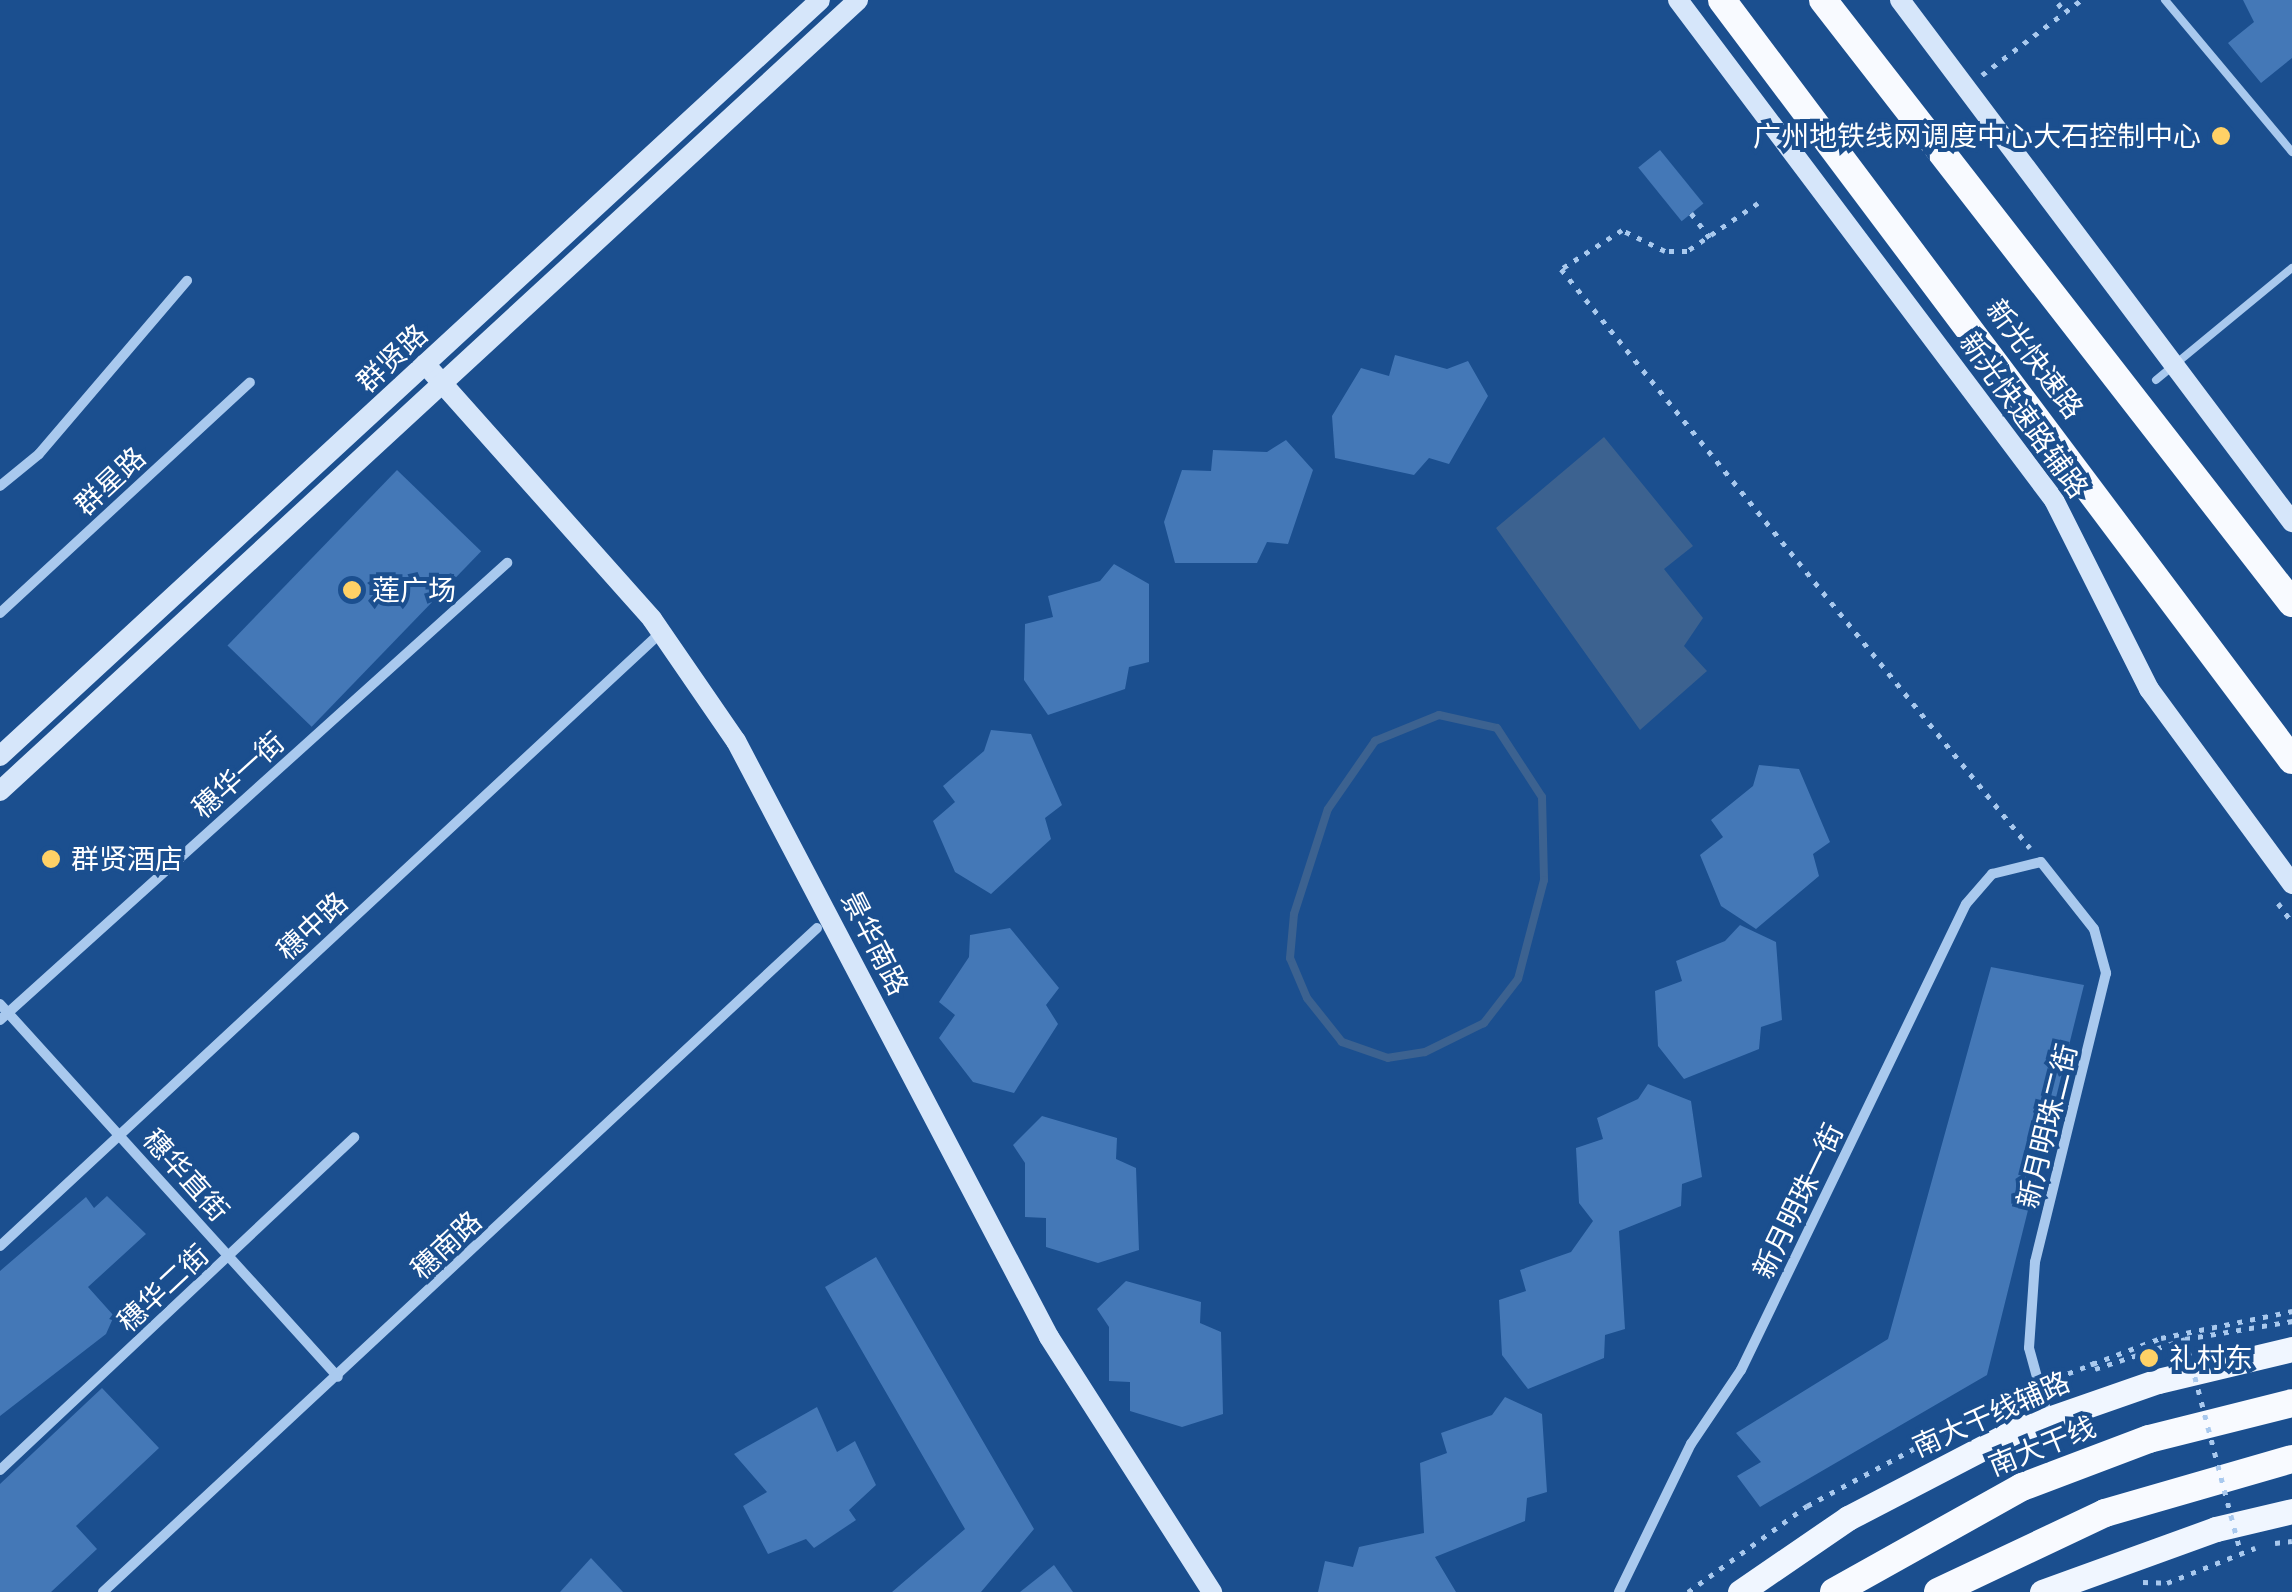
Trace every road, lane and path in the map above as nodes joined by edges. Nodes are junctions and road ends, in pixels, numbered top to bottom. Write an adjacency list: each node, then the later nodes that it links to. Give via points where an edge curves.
1 (820, 0): 18 (main road, 群贤路)
2 (858, 0): 21 (main road, 群贤路)
3 (1678, 0): 32 (main road, 新光快速路辅路, via 2054,500 2149,690)
4 (1722, 0): 29 (highway, 新光快速路)
5 (1824, 0): 25 (highway, 新光快速路)
6 (1900, 0): 23 (main road)
7 (2081, 0): 10 (path)
8 (2165, 0): 12 (lane)
9 (2058, 3): 10 (path)
10 (2065, 12): 11 (path)
11 (1977, 79)
12 (2292, 152)
13 (1758, 202): 15 (path)
14 (1691, 213): 15 (path)
15 (1710, 238): 31 (path, via 1686,251 1665,250 1622,230 1561,269)
16 (2292, 268): 19 (lane)
17 (186, 281): 22 (street, via 39,454)
18 (425, 364): 21 (main road, 景华南路); 28 (main road, 群贤路)
19 (2156, 380)
20 (250, 382): 26 (street, 群星路)
21 (442, 383): 30 (main road, 群贤路); 56 (main road, 景华南路, via 652,619 736,741 1049,1337)
22 (0, 486)
23 (2292, 522)
24 (507, 563): 34 (street, 穗华一街)
25 (2292, 603)
26 (0, 612)
27 (655, 638): 35 (street, 穗中路)
28 (0, 756)
29 (2292, 760)
30 (0, 787)
31 (2042, 862): 48 (street, 新月明珠二街, via 2094,929 2106,973 2035,1262 2029,1348); 57 (street, 新月明珠一街, via 1992,874 1966,904 1741,1370 1697,1434)
32 (2292, 884)
33 (816, 928): 45 (street, 穗南路)
34 (3, 1012): 35 (street, 穗华直街)
35 (120, 1137): 37 (street, 穗中路); 38 (street, 穗华直街)
36 (354, 1137): 38 (street, 穗华二街)
37 (0, 1246)
38 (229, 1257): 45 (street, 穗华直街); 50 (street, 穗华二街)
39 (2292, 1311): 43 (path, via 2205,1325)
40 (2292, 1321): 41 (path)
41 (2186, 1339): 43 (path, via 2095,1369); 53 (path, bridge)
42 (2292, 1349): 48 (main road, 南大干线辅路)
43 (2092, 1360): 44 (path)
44 (2071, 1373)
45 (338, 1377): 55 (street, 穗南路)
46 (2012, 1394): 58 (path, via 1807,1506)
47 (2292, 1403): 60 (highway, 南大干线, via 2149,1439 2022,1487)
48 (2048, 1418): 59 (main road, 南大干线辅路, via 1902,1487)
49 (2292, 1459): 61 (highway, via 2104,1513)
50 (0, 1470)
51 (2292, 1511): 62 (main road, via 2216,1529)
52 (2292, 1541): 54 (path, via 2257,1546 2167,1583)
53 (2240, 1550)
54 (2127, 1587)
55 (103, 1592)
56 (1212, 1592)
57 (1619, 1592)
58 (1688, 1592)
59 (1740, 1592)
60 (1834, 1592)
61 (1938, 1592)
62 (2042, 1592)

